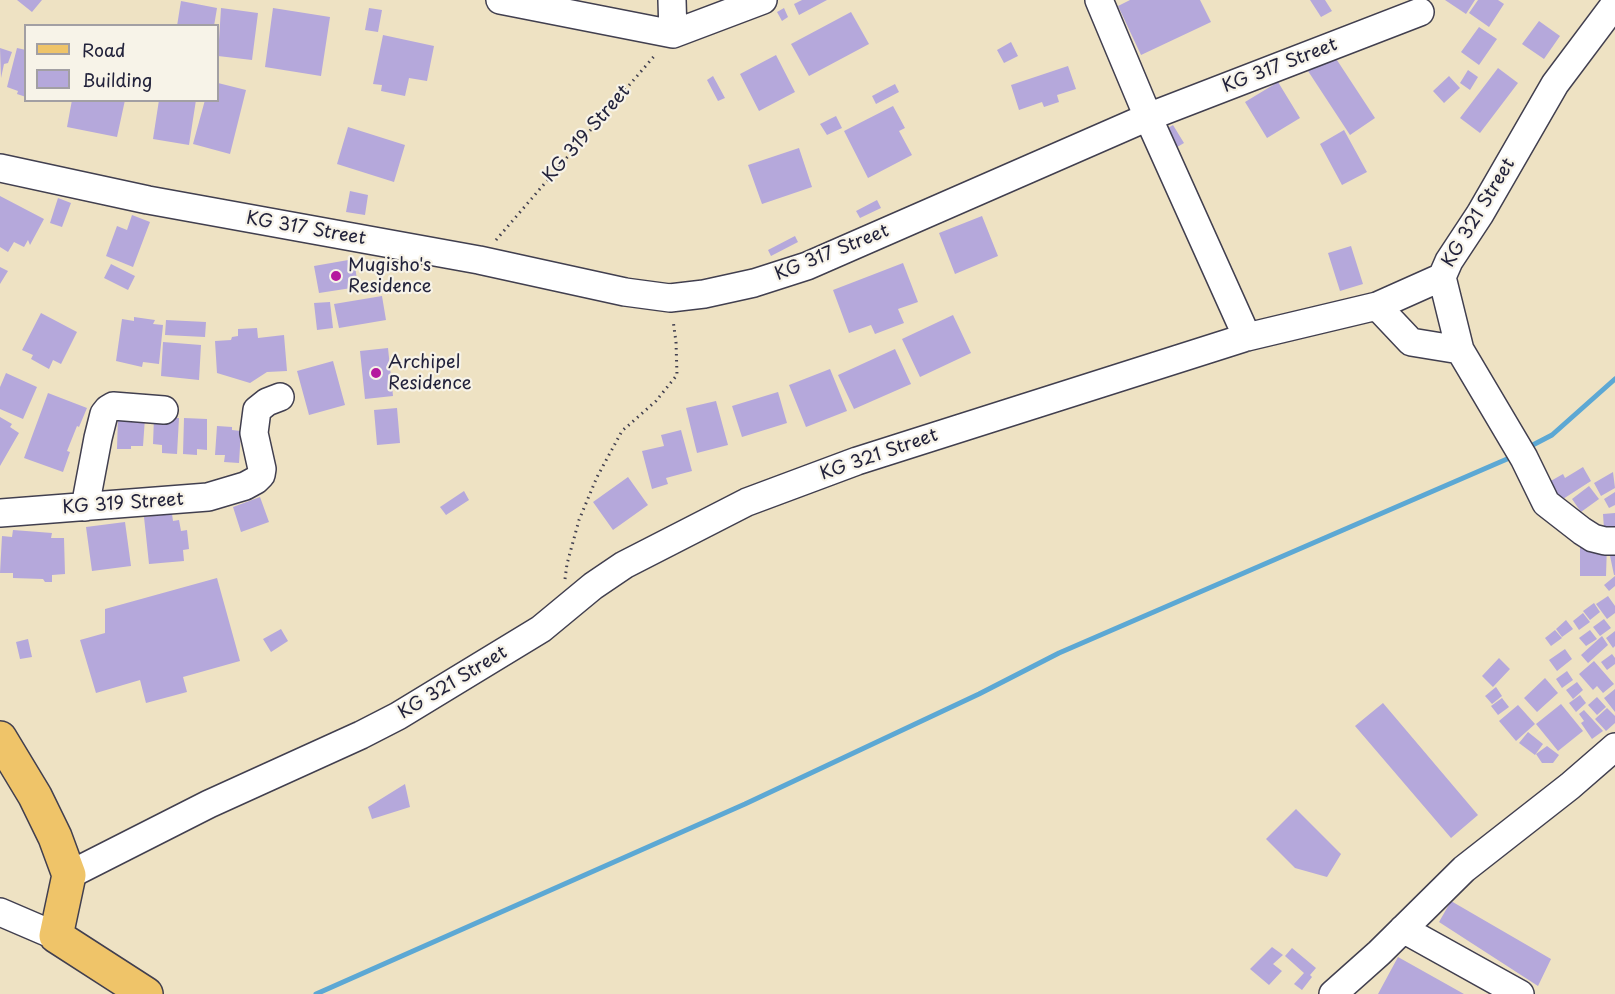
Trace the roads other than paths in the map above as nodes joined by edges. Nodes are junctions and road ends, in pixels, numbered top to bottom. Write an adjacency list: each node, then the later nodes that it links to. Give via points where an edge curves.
1 (501, 0): 7 (street)
2 (672, 0): 7 (street)
3 (763, 0): 7 (street)
4 (1099, 0): 8 (street)
5 (1615, 4): 10 (street, KG 321 Street, via 1555,84)
6 (1420, 12): 8 (street, KG 317 Street)
7 (673, 34)
8 (1148, 117): 9 (street, KG 317 Street, via 807,267 754,283 670,298 148,200); 12 (street)
9 (0, 168)
10 (1442, 277): 11 (street, KG 321 Street); 13 (street)
11 (1377, 306): 12 (street, KG 321 Street); 13 (street, via 1412,342)
12 (1247, 337): 21 (street, KG 321 Street, via 857,461 747,502 624,565 542,629 389,721 209,804)
13 (1460, 350): 18 (street, via 1546,503 1582,531)
14 (280, 397): 16 (street, KG 319 Street, via 257,410 254,433 261,475 256,480 208,497)
15 (164, 410): 16 (street, via 108,408)
16 (85, 507): 17 (street, KG 319 Street)
17 (0, 513)
18 (1615, 542)
19 (0, 738): 21 (main road, via 35,796)
20 (1615, 747): 23 (street, via 1464,869)
21 (69, 875): 24 (main road)
22 (0, 912): 24 (street)
23 (1403, 929): 26 (street); 27 (street)
24 (56, 936): 25 (main road)
25 (146, 994)
26 (1333, 994)
27 (1520, 994)

